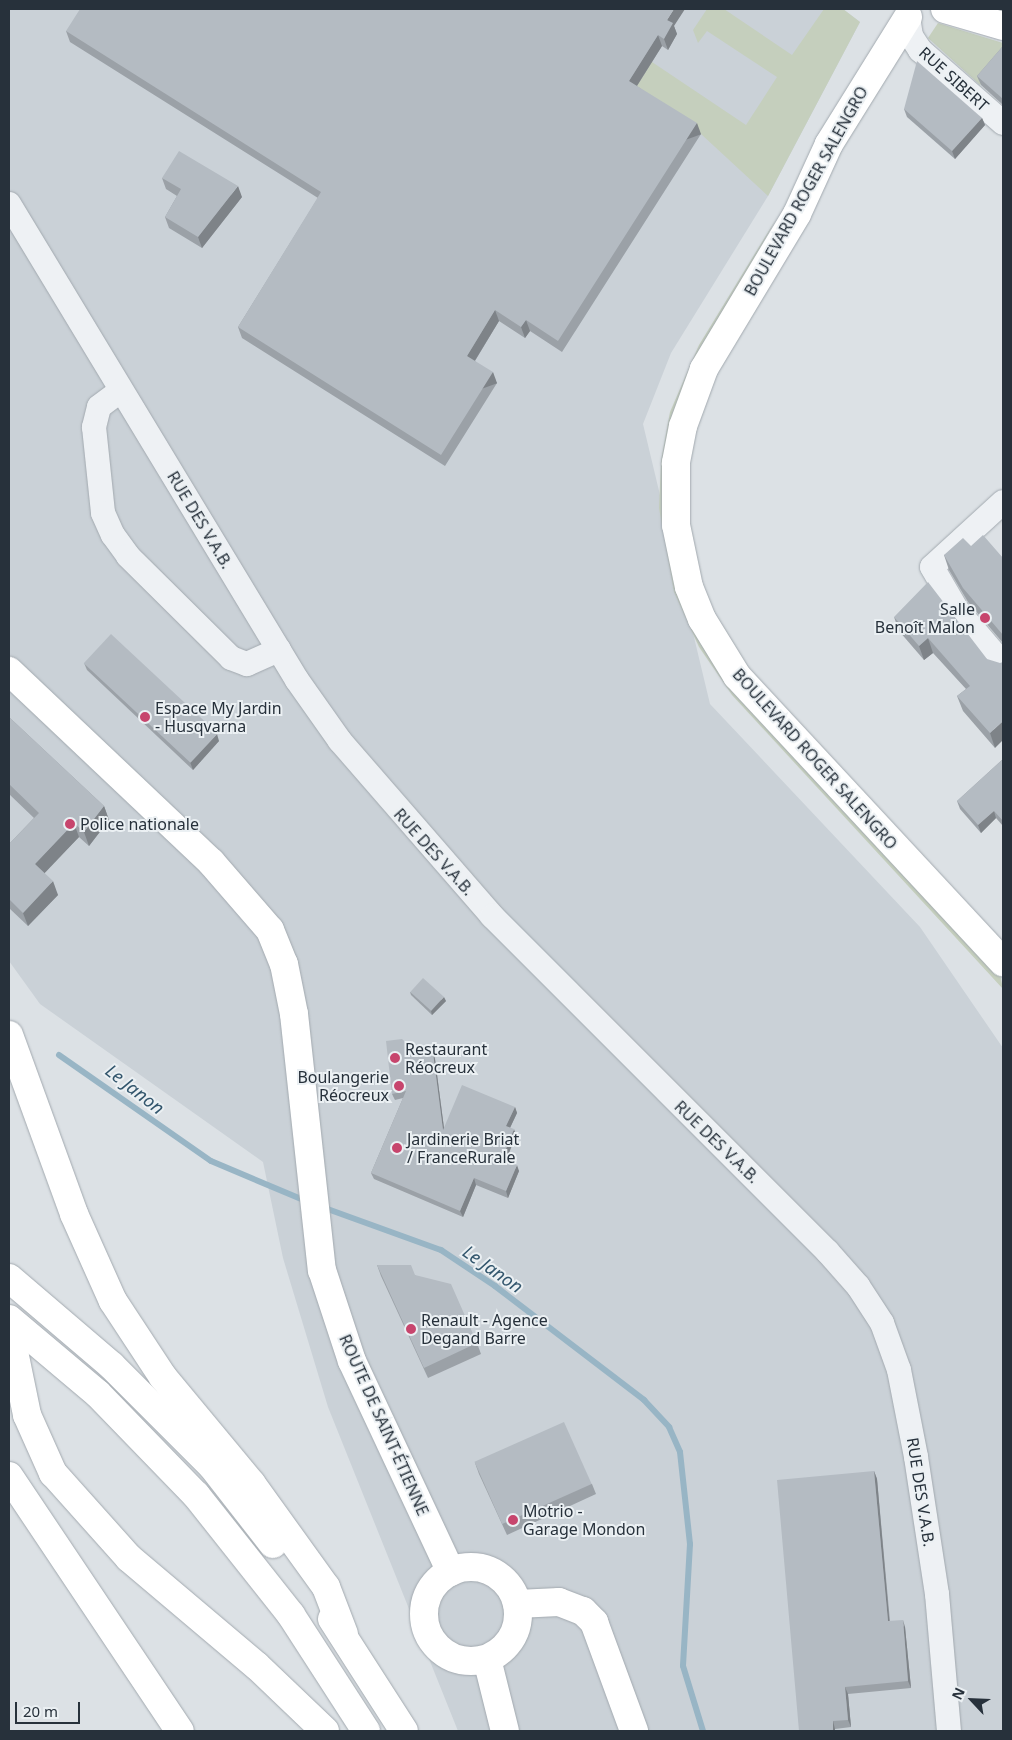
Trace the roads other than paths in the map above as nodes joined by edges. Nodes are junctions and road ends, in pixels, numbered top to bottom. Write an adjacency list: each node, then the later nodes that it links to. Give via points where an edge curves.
1 (945, 9): 3 (main road)
2 (911, 11): 4 (street, RUE SIBERT, via 911,36 920,50); 11 (main road, BOULEVARD ROGER SALENGRO, via 834,136 797,214 704,368 683,426 676,463 676,525 689,587 702,619 737,676)
3 (1003, 26)
4 (1003, 123)
5 (9, 204): 6 (street, RUE DES V.A.B.)
6 (120, 391): 8 (street, RUE DES V.A.B.); 8 (street, via 99,407 94,427 103,512 114,535 128,556 231,658 247,664)
7 (1003, 502): 9 (street, via 932,568 957,610)
8 (279, 650): 27 (street, RUE DES V.A.B., via 340,740 393,806 573,999 827,1251 858,1286 882,1323 898,1370 916,1457 936,1594)
9 (1003, 664)
10 (9, 671): 17 (main road, ROUTE DE SAINT-ÉTIENNE, via 211,862 270,930 284,964 294,1014 315,1233 322,1270 352,1361)
11 (1003, 962)
12 (9, 1034): 19 (main road, via 74,1214 113,1301 163,1376 251,1483 326,1587)
13 (9, 1278): 19 (main road, via 112,1366 212,1466)
14 (9, 1320): 23 (main road, via 98,1394 196,1494 290,1615)
15 (9, 1327): 22 (main road, via 15,1371 27,1415 54,1473 101,1531)
16 (9, 1476): 21 (main road)
17 (451, 1572): 18 (main road, via 464,1568 492,1572 512,1591); 20 (main road, via 438,1581 424,1609 431,1640 456,1659)
18 (517, 1604): 20 (main road, via 518,1618 509,1643); 26 (main road, via 559,1602 583,1611 594,1622)
19 (344, 1634): 24 (main road)
20 (487, 1659): 25 (main road)
21 (180, 1731)
22 (325, 1731)
23 (366, 1731)
24 (404, 1731)
25 (505, 1731)
26 (634, 1731)
27 (949, 1731)

